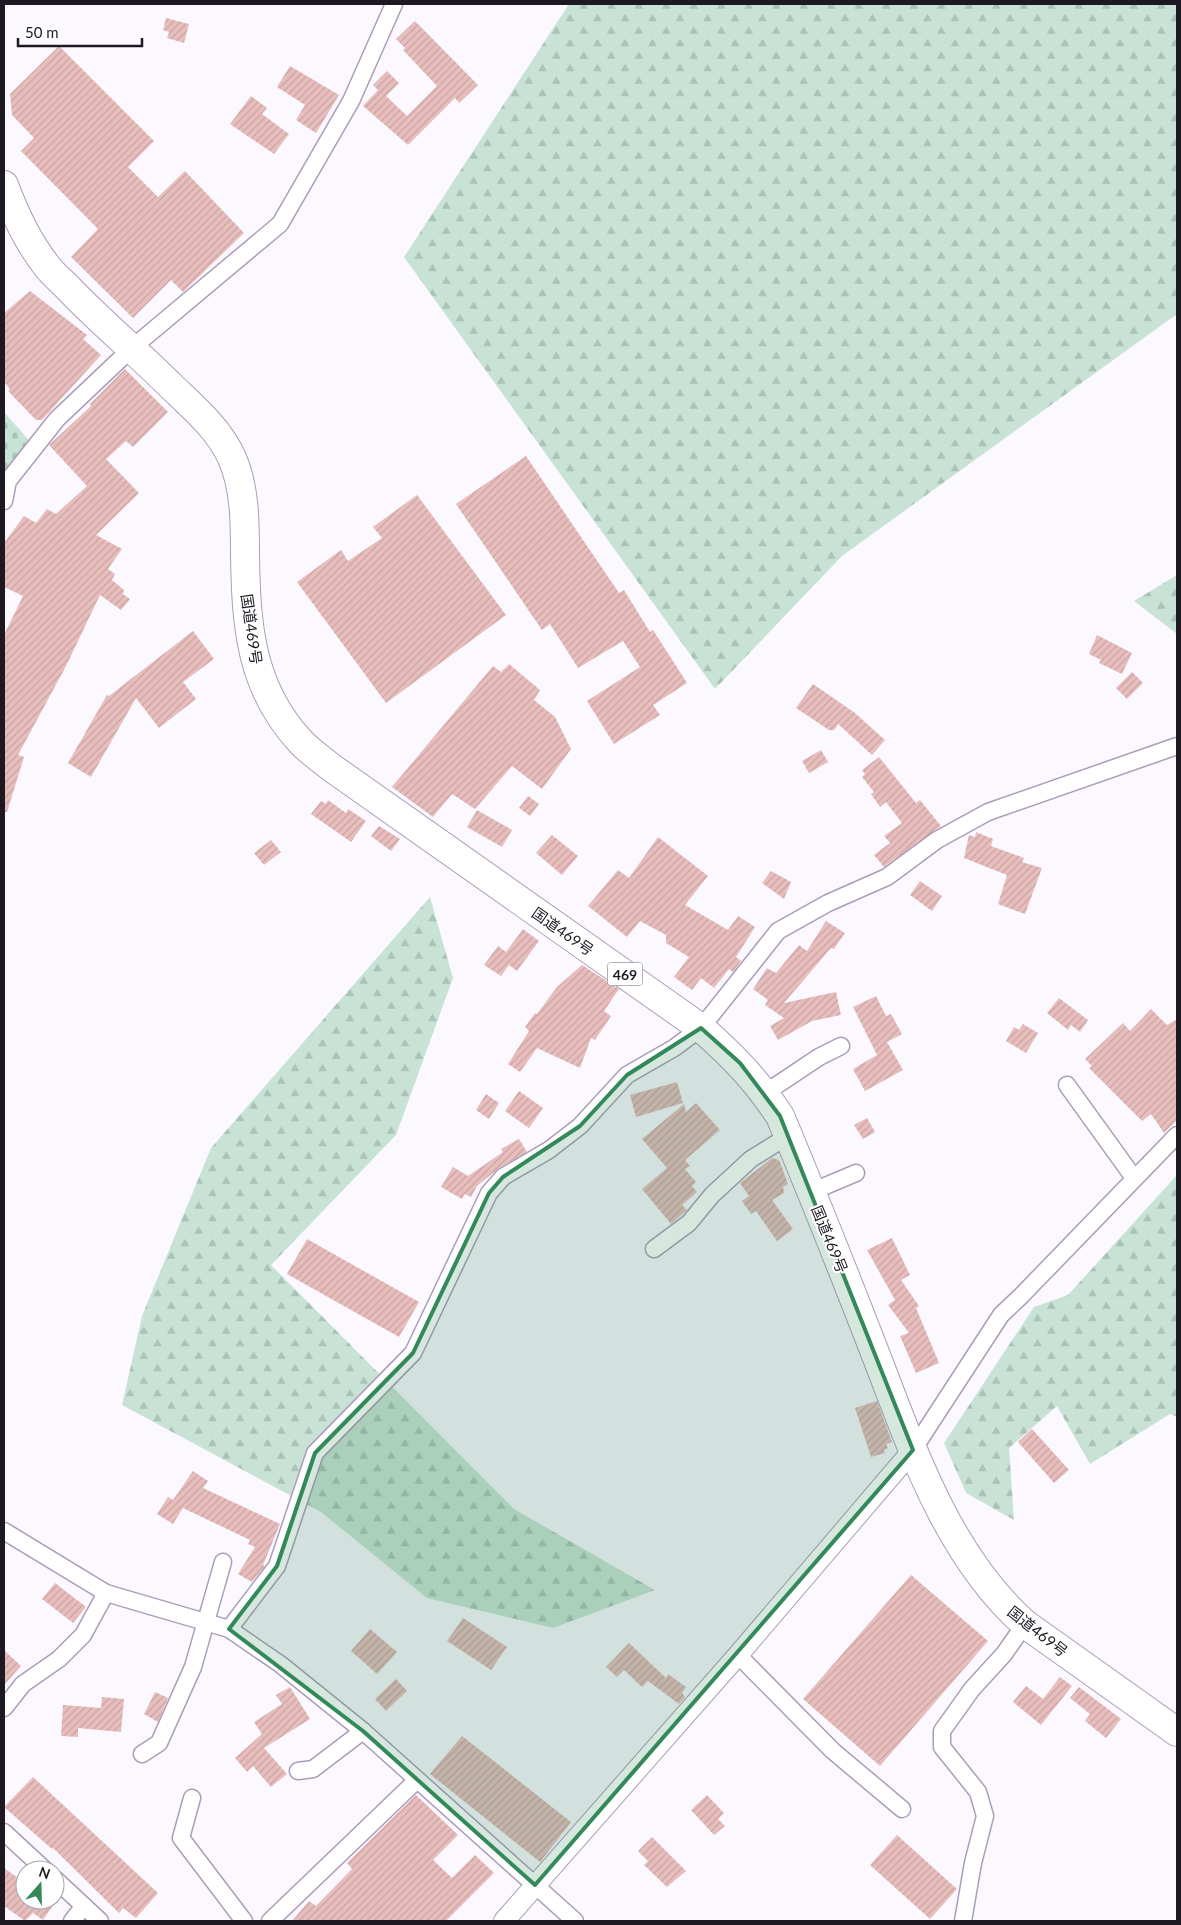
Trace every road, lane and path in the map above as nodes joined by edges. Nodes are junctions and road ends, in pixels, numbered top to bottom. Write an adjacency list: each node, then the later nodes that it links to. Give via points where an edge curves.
1 (394, 4): 3 (street, via 350,101 280,224)
2 (4, 185): 3 (highway, 国道469号 / 469, via 13,209 46,265)
3 (132, 348): 4 (street, via 56,420); 7 (highway, 国道469号 / 469, via 204,418 231,456 240,484 245,519 251,649 269,699 300,742 332,768)
4 (6, 483): 5 (street)
5 (4, 501)
6 (1177, 746): 7 (street, via 988,812 937,840 887,877 801,917 778,931)
7 (701, 1028): 10 (highway, 国道469号 / 469, via 740,1063); 23 (street, via 627,1075 580,1126 549,1150 503,1177 489,1193 413,1353 315,1453 277,1566)
8 (841, 1046): 10 (street, via 818,1057)
9 (1067, 1085): 14 (street)
10 (765, 1093): 12 (highway, 国道469号 / 469)
11 (1177, 1135): 14 (street)
12 (788, 1136): 15 (highway, 国道469号 / 469); 16 (street, via 751,1159 712,1195 689,1223)
13 (856, 1173): 15 (street)
14 (1134, 1178): 17 (street, via 1001,1314)
15 (811, 1192): 17 (highway, 国道469号 / 469)
16 (654, 1248)
17 (913, 1450): 22 (highway, 国道469号 / 469, via 943,1514 975,1568 1006,1606); 24 (street)
18 (4, 1531): 20 (street)
19 (223, 1562): 21 (street)
20 (106, 1593): 21 (street); 25 (street, via 83,1635 59,1659 23,1684)
21 (205, 1622): 23 (street); 28 (street, via 193,1668 159,1743)
22 (1026, 1624): 27 (highway, 国道469号 / 469); 44 (street, via 942,1731 942,1748 978,1792 984,1816)
23 (229, 1629): 26 (street, via 280,1664)
24 (738, 1655): 32 (street, via 833,1751); 35 (street)
25 (4, 1708)
26 (363, 1731): 29 (street, via 313,1769); 30 (street)
27 (1177, 1732)
28 (142, 1754)
29 (298, 1771)
30 (417, 1780): 35 (street); 41 (street)
31 (192, 1798): 40 (street, via 181,1838)
32 (902, 1809)
33 (4, 1832): 34 (street)
34 (34, 1860)
35 (535, 1885): 42 (street); 43 (street)
36 (65, 1888): 37 (street)
37 (84, 1906): 38 (street); 39 (street)
38 (72, 1921)
39 (100, 1921)
40 (244, 1921)
41 (270, 1921)
42 (504, 1921)
43 (576, 1921)
44 (963, 1921)

